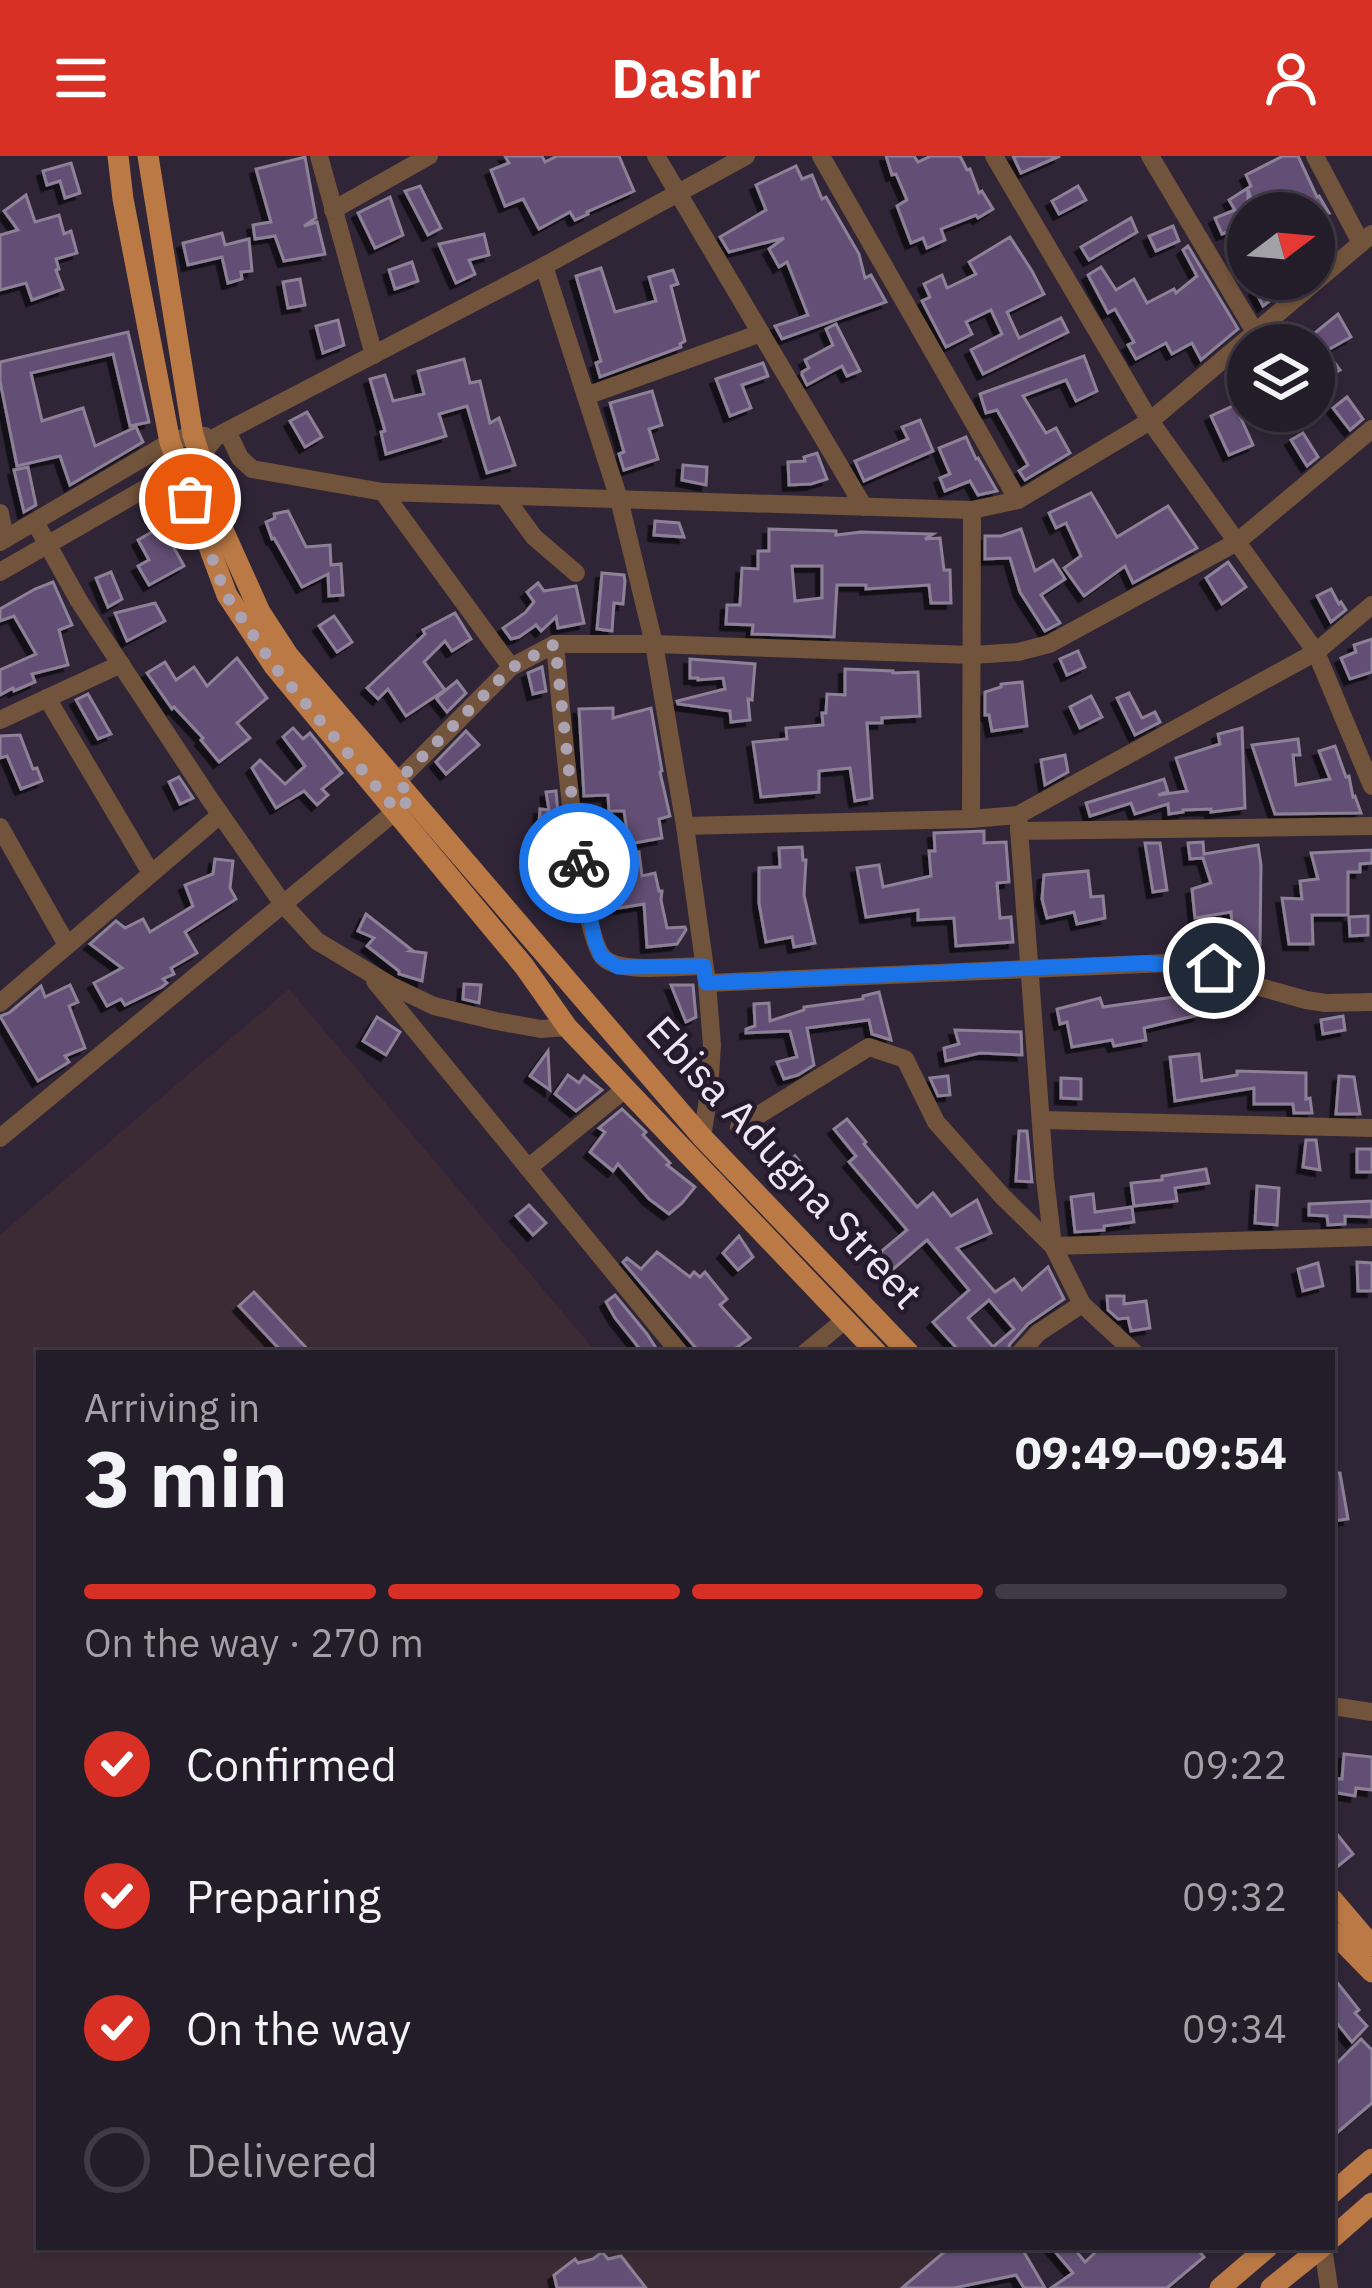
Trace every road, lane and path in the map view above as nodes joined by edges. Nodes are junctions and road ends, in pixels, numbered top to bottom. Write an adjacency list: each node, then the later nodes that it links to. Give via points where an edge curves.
1 (118, 156): 24 (main road, Ebisa Adugna Street)
2 (148, 156): 23 (main road, Ebisa Adugna Street)
3 (319, 156): 12 (street)
4 (429, 156): 12 (street)
5 (656, 156): 11 (street)
6 (746, 156): 11 (street)
7 (821, 156): 29 (street)
8 (994, 156): 21 (street)
9 (1150, 156): 15 (street)
10 (1315, 156): 13 (street)
11 (679, 194): 14 (street); 17 (street)
12 (333, 210): 18 (street)
13 (1366, 239): 16 (street)
14 (544, 266): 18 (street); 20 (street)
15 (1250, 324)
16 (1265, 324)
17 (761, 333): 20 (street); 30 (street)
18 (374, 355): 23 (street)
19 (1227, 356): 21 (street)
20 (586, 396): 28 (street)
21 (1150, 421): 29 (street); 35 (street)
22 (1372, 429): 35 (street)
23 (209, 440): 24 (street); 25 (street); 26 (street, via 252,469); 49 (main road, Ebisa Adugna Street, via 224,532 260,611)
24 (170, 442): 25 (main road, Ebisa Adugna Street); 33 (street)
25 (179, 469): 36 (street); 49 (main road, Ebisa Adugna Street, via 226,595 274,666)
26 (383, 492): 27 (street); 45 (street)
27 (504, 496): 28 (street); 38 (street, via 534,537)
28 (619, 500): 30 (street); 41 (street)
29 (1018, 500): 31 (street)
30 (864, 507): 31 (street)
31 (972, 510): 43 (street)
32 (0, 513): 34 (street)
33 (34, 522): 34 (street); 36 (street)
34 (3, 541)
35 (1237, 542): 42 (street); 43 (street, via 1049,644)
36 (48, 544): 37 (street); 44 (street)
37 (0, 572)
38 (576, 573)
39 (1372, 605): 42 (street)
40 (555, 644): 41 (street); 45 (street); 61 (street, via 580,871 601,956 618,967)
41 (654, 644): 43 (street); 53 (street)
42 (1316, 652): 48 (street); 52 (street)
43 (972, 655): 51 (street)
44 (121, 664): 46 (street); 50 (street)
45 (511, 668): 49 (street)
46 (47, 698): 47 (street); 56 (street)
47 (0, 720)
48 (1372, 786)
49 (402, 797): 57 (street); 64 (main road, Ebisa Adugna Street); 70 (main road, Ebisa Adugna Street)
50 (220, 814): 56 (street); 57 (street)
51 (971, 819): 52 (street); 53 (street)
52 (1019, 823): 54 (street); 59 (street)
53 (686, 826): 61 (street)
54 (1372, 826)
55 (0, 827): 58 (street)
56 (151, 873): 58 (street)
57 (284, 904): 60 (street, via 317,941); 69 (street)
58 (67, 945): 63 (street)
59 (1030, 969): 61 (street); 62 (street, via 1188,964 1306,1000); 66 (street)
60 (368, 972): 64 (street, via 434,1006 496,1022); 71 (street)
61 (705, 975): 70 (street, via 712,1045)
62 (1372, 1002)
63 (0, 1003)
64 (568, 1027): 65 (main road, Ebisa Adugna Street)
65 (625, 1089): 71 (street); 75 (main road, Ebisa Adugna Street)
66 (1041, 1120): 68 (street); 73 (street)
67 (739, 1127): 73 (street, via 869,1047 905,1059 936,1121)
68 (1372, 1128)
69 (0, 1138)
70 (701, 1138): 79 (main road, Ebisa Adugna Street)
71 (528, 1168): 76 (street)
72 (1372, 1237): 73 (street)
73 (1053, 1246): 74 (street)
74 (1082, 1304): 80 (street); 81 (street)
75 (845, 1320): 77 (street); 78 (main road, Ebisa Adugna Street)
76 (678, 1350)
77 (809, 1350)
78 (874, 1350)
79 (906, 1350)
80 (1023, 1350)
81 (1132, 1350)
82 (1335, 1706): 83 (street)
83 (1372, 1712)
84 (1335, 1903): 86 (main road)
85 (1335, 1934): 87 (main road)
86 (1372, 1946)
87 (1372, 1972)
88 (1372, 2159): 89 (main road)
89 (1335, 2190)
90 (1372, 2203): 91 (main road)
91 (1335, 2235)
92 (1264, 2250): 95 (main road)
93 (1319, 2250): 96 (main road)
94 (1323, 2250): 97 (street)
95 (1220, 2288)
96 (1271, 2288)
97 (1329, 2288)

